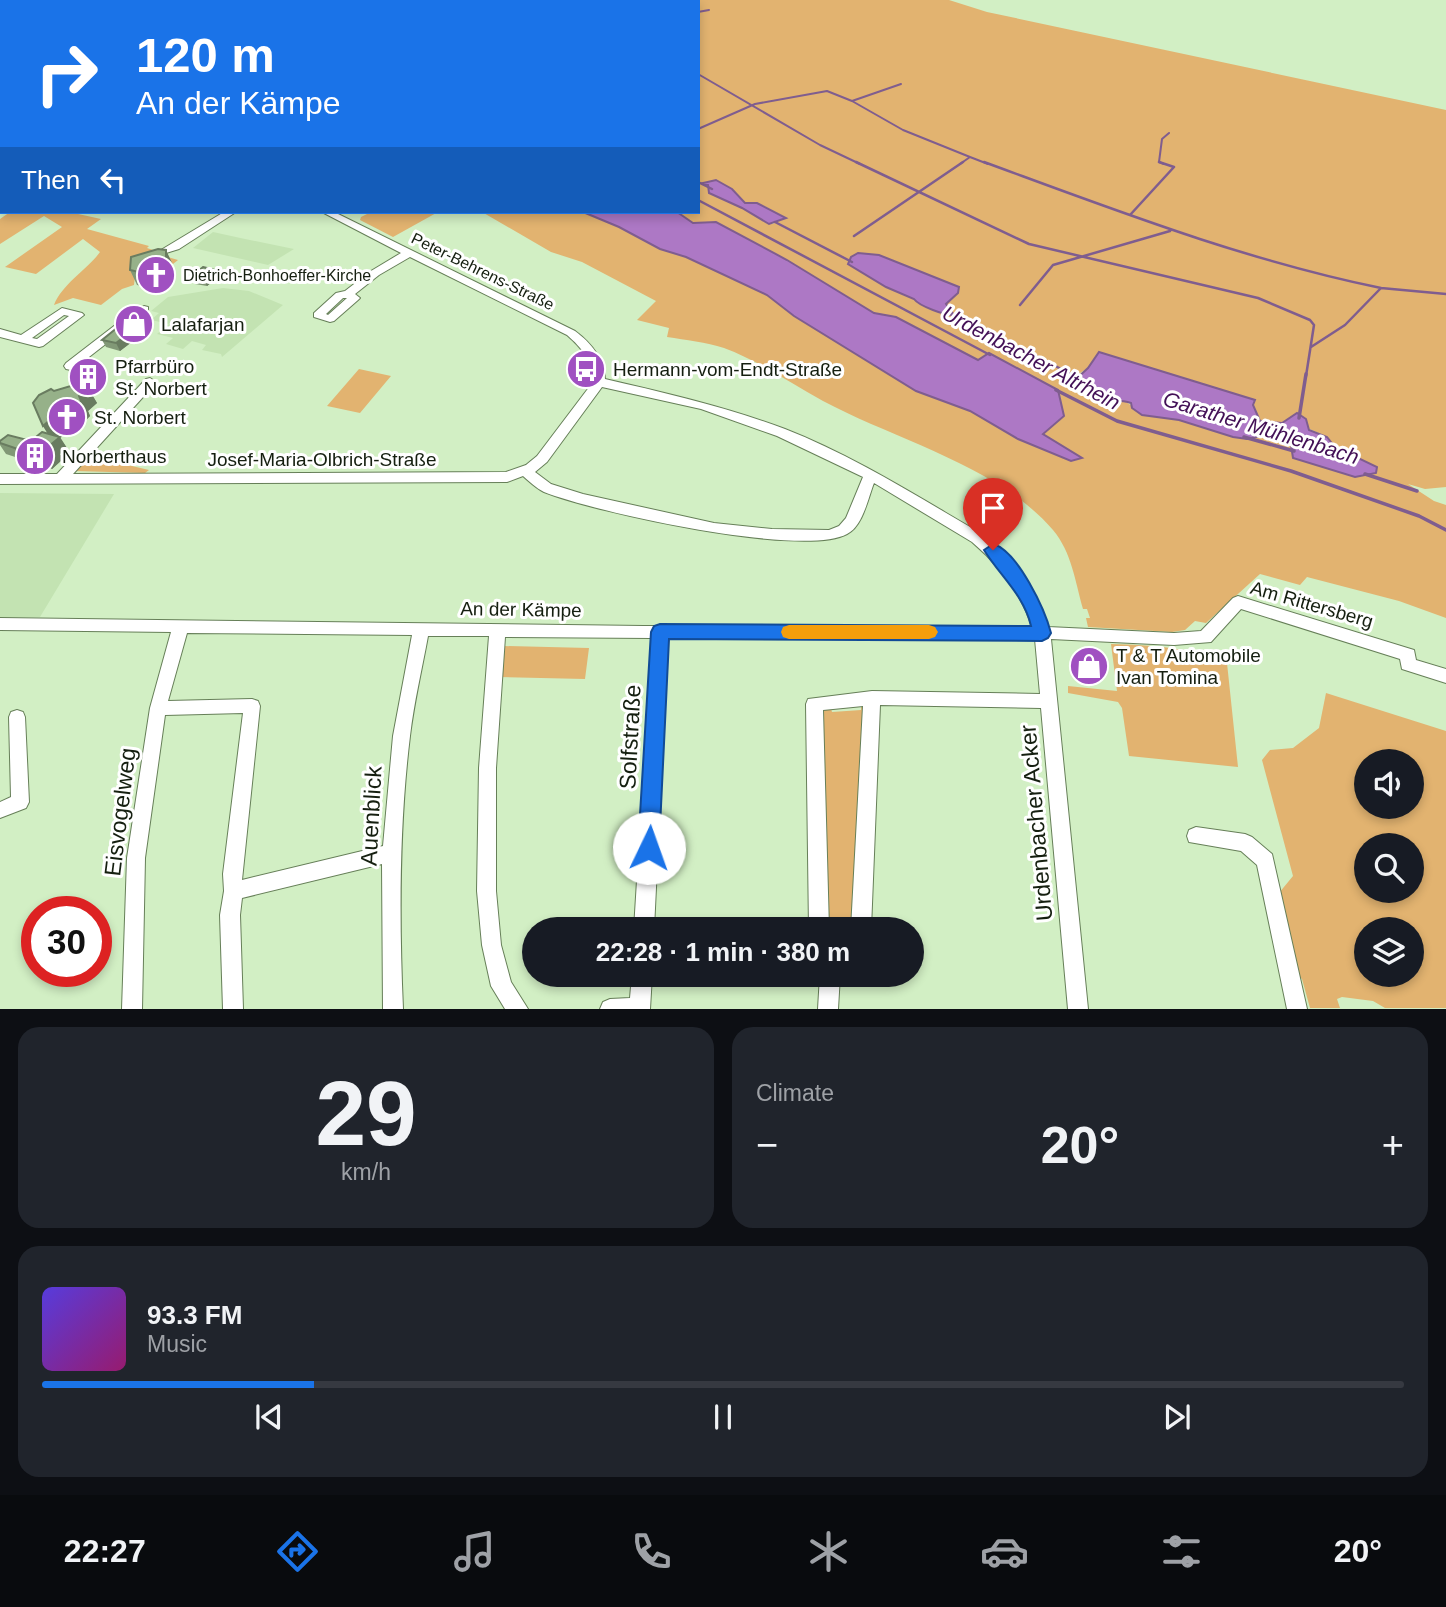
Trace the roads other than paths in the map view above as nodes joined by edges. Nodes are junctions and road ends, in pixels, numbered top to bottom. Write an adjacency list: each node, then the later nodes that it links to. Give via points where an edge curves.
1 (228, 214): 3 (street)
2 (331, 214): 4 (street, Peter-Behrens-Straße)
3 (166, 250)
4 (409, 253): 5 (street); 11 (street, Peter-Behrens-Straße, via 571,333 592,354)
5 (348, 294)
6 (136, 314): 9 (street, via 70,366 79,368)
7 (0, 333): 8 (street)
8 (23, 339)
9 (76, 371)
10 (150, 382): 14 (street)
11 (599, 382): 12 (street, via 542,459); 13 (street, via 707,407 782,433)
12 (525, 471): 13 (street, via 546,487 582,499 714,528 828,535 844,530 852,521); 14 (street, Josef-Maria-Olbrich-Straße, via 496,478)
13 (872, 475): 21 (street, via 993,550 1014,574 1037,613)
14 (61, 478): 15 (street, Josef-Maria-Olbrich-Straße)
15 (0, 479)
16 (0, 624): 17 (street, An der Kämpe)
17 (181, 626): 18 (street, An der Kämpe); 25 (street, Eisvogelweg)
18 (421, 629): 19 (street, An der Kämpe); 29 (street, Auenblick, via 400,748)
19 (498, 629): 20 (street, An der Kämpe); 40 (street, via 485,803 488,898 501,990)
20 (660, 632): 21 (street, An der Kämpe); 31 (street, Solfstraße)
21 (1042, 633): 22 (street, Am Rittersberg, via 1205,637 1238,602 1408,654 1408,664); 24 (street, Urdenbacher Acker)
22 (1446, 676)
23 (872, 698): 24 (street); 32 (street, via 814,704); 33 (street)
24 (1049, 701): 43 (street, Urdenbacher Acker)
25 (158, 708): 30 (street, via 252,706 232,874); 37 (street, Eisvogelweg, via 136,858)
26 (17, 717): 27 (street, via 20,802)
27 (0, 810)
28 (1196, 836): 44 (street, via 1245,843 1265,860)
29 (392, 853): 30 (street); 39 (street, Auenblick)
30 (234, 891): 38 (street, via 230,915)
31 (645, 917)
32 (819, 917)
33 (862, 917)
34 (641, 987): 36 (street)
35 (829, 987): 42 (street)
36 (640, 1008): 41 (street)
37 (132, 1009)
38 (233, 1009)
39 (393, 1009)
40 (518, 1009)
41 (610, 1009)
42 (828, 1009)
43 (1078, 1009)
44 (1297, 1009)

